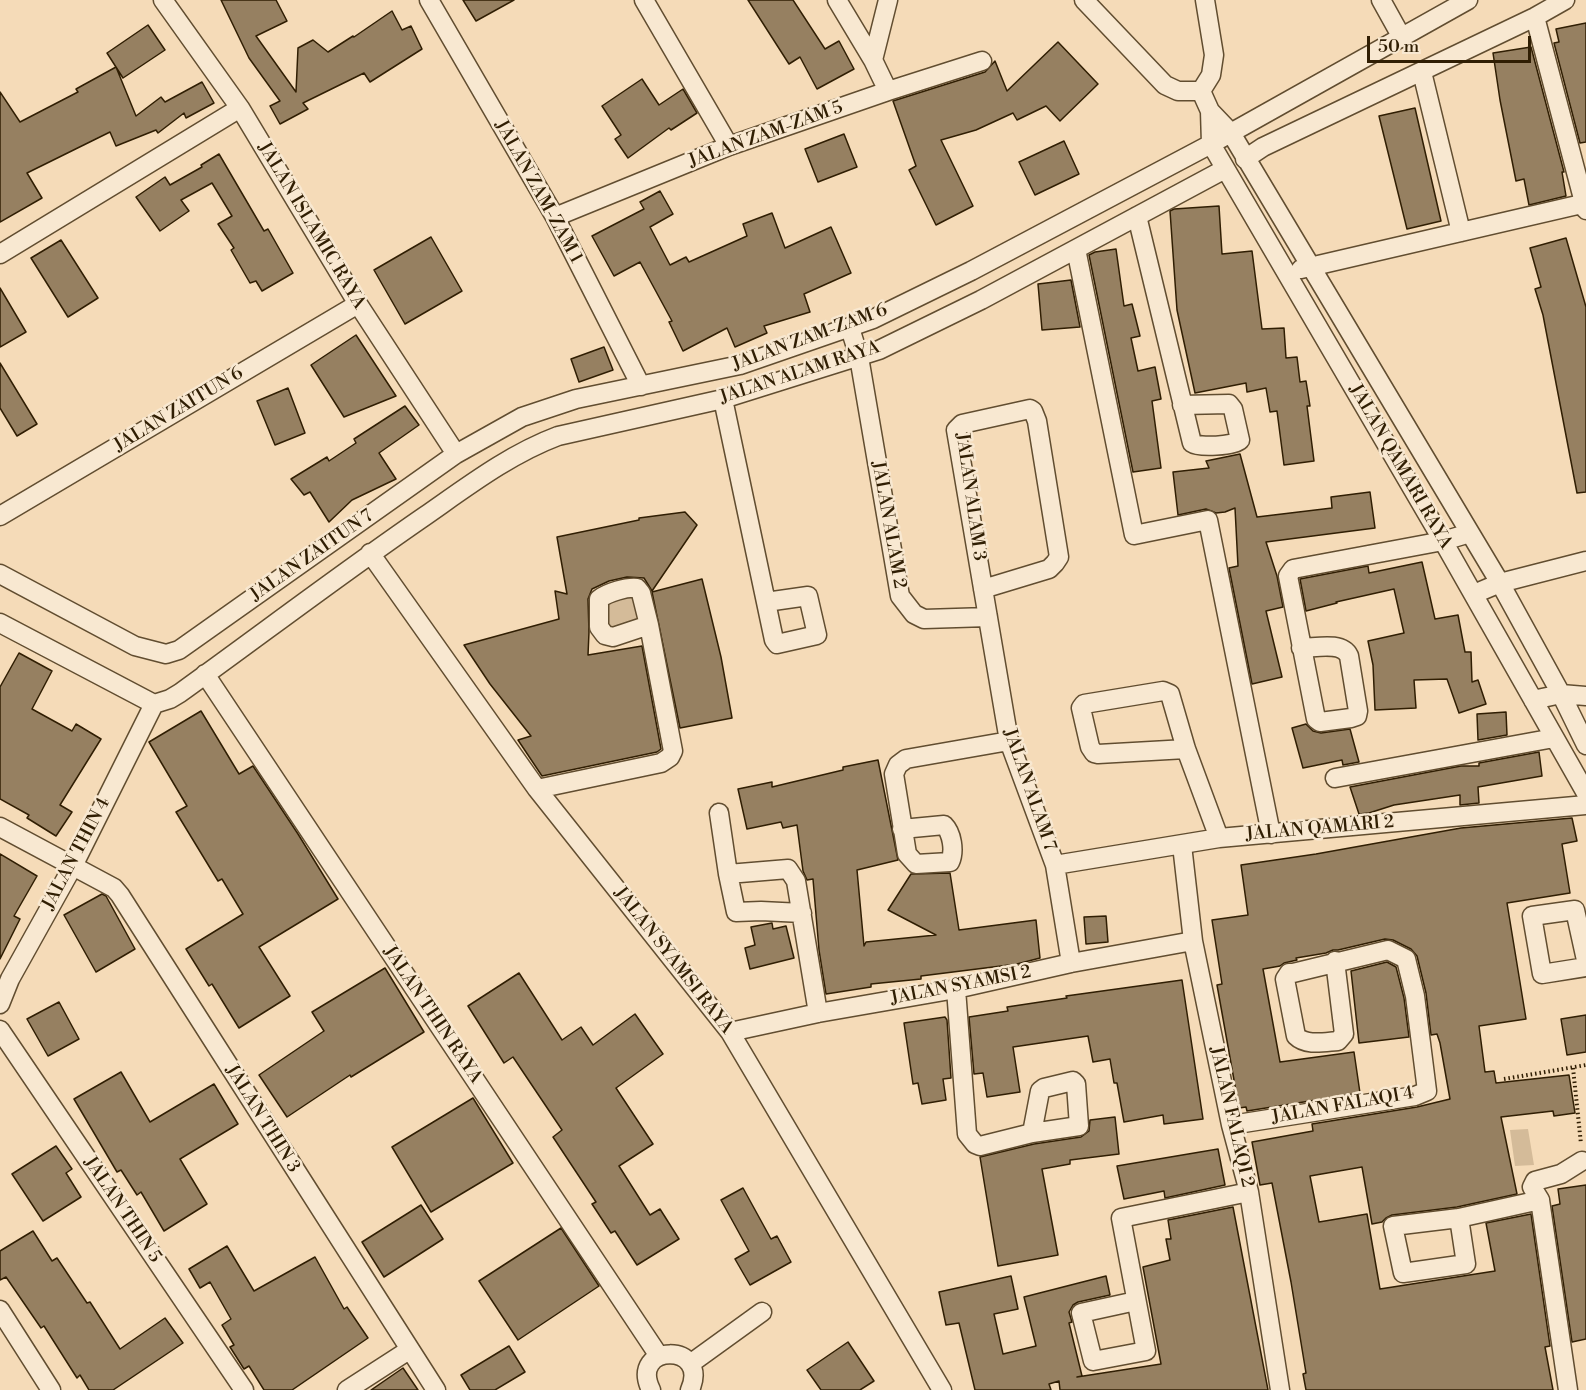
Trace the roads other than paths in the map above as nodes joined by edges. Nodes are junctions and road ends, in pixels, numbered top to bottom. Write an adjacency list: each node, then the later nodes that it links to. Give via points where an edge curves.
1 (163, 0): 18 (street, JALAN ISLAMIC RAYA)
2 (429, 0): 27 (street, JALAN ZAM-ZAM 1)
3 (644, 0): 22 (street)
4 (837, 0): 13 (street)
5 (888, 0): 13 (street)
6 (1084, 0): 17 (street, via 1166,85 1178,92)
7 (1205, 0): 17 (street, via 1214,55 1211,75)
8 (1381, 0): 12 (street)
9 (1468, 0): 12 (street, JALAN ZAM-ZAM 6)
10 (1565, 0): 11 (street)
11 (1535, 17): 15 (street); 25 (street)
12 (1401, 36): 20 (street, JALAN ZAM-ZAM 6)
13 (873, 60): 16 (street)
14 (982, 61): 16 (street, JALAN ZAM-ZAM 5)
15 (1422, 72): 23 (street); 28 (street)
16 (888, 91): 22 (street, JALAN ZAM-ZAM 5)
17 (1201, 91): 19 (street)
18 (240, 108): 30 (street); 33 (street, JALAN ISLAMIC RAYA)
19 (1210, 111): 20 (street, JALAN QAMARI RAYA); 21 (street)
20 (1231, 133): 21 (street, JALAN ZAM-ZAM 6); 23 (street, JALAN QAMARI RAYA)
21 (1211, 144): 24 (street, JALAN QAMARI RAYA); 34 (street, JALAN ZAM-ZAM 6, via 971,271)
22 (729, 146): 27 (street, JALAN ZAM-ZAM 5)
23 (1245, 159): 31 (street, JALAN QAMARI RAYA)
24 (1225, 169): 26 (street, JALAN ALAM RAYA); 32 (street, JALAN QAMARI RAYA)
25 (1585, 206): 28 (street)
26 (1137, 216): 29 (street, JALAN ALAM RAYA); 38 (street)
27 (555, 217): 36 (street, JALAN ZAM-ZAM 1)
28 (1461, 232): 31 (street)
29 (1076, 249): 35 (street, JALAN ALAM RAYA, via 971,305); 72 (street, via 1134,535 1208,520)
30 (0, 254)
31 (1312, 266): 32 (street); 41 (street, JALAN QAMARI RAYA)
32 (1287, 273): 42 (street, JALAN QAMARI RAYA)
33 (358, 304): 39 (street, JALAN ISLAMIC RAYA); 40 (street, JALAN ZAITUN 6)
34 (850, 328): 35 (street, JALAN ALAM 2); 36 (street, JALAN ZAM-ZAM 6, via 740,365)
35 (859, 357): 37 (street, JALAN ALAM RAYA); 50 (street, JALAN ALAM 2, via 900,596 914,614 924,619)
36 (641, 386): 39 (street, JALAN ZAM-ZAM 6, via 576,399 522,417)
37 (723, 399): 43 (street, JALAN ALAM RAYA, via 533,445); 49 (street)
38 (1182, 405)
39 (456, 454): 45 (street, JALAN ZAITUN 7, via 191,643 166,654 135,646)
40 (0, 516)
41 (1470, 532): 42 (street); 46 (street, JALAN QAMARI RAYA)
42 (1443, 541): 48 (street, JALAN QAMARI RAYA); 53 (street, via 1293,568 1288,576)
43 (370, 554): 54 (street, JALAN ALAM RAYA); 66 (street, JALAN SYAMSI RAYA)
44 (1586, 561): 46 (street)
45 (0, 574)
46 (1500, 583): 48 (street); 55 (street, JALAN QAMARI RAYA)
47 (983, 589): 47 (street, JALAN ALAM 3, via 956,430 962,424 1030,410 1037,421 1059,557 1049,569); 50 (street, JALAN ALAM 3)
48 (1474, 594): 57 (street, JALAN QAMARI RAYA)
49 (766, 602)
50 (988, 617): 62 (street, JALAN ALAM 7)
51 (0, 623): 58 (street)
52 (649, 625): 66 (street, via 673,751 670,757 661,764)
53 (1301, 648): 53 (street, via 1316,719 1320,722 1356,716 1347,651 1339,647)
54 (205, 674): 58 (street, JALAN ALAM RAYA, via 170,699); 100 (street, JALAN THIN RAYA)
55 (1561, 694): 56 (street); 57 (street); 59 (street, JALAN QAMARI RAYA)
56 (1586, 696)
57 (1533, 700): 60 (street, JALAN QAMARI RAYA)
58 (154, 704): 76 (street, JALAN THIN 4)
59 (1579, 715): 60 (street); 63 (street, JALAN QAMARI RAYA)
60 (1544, 720): 61 (street, JALAN QAMARI RAYA)
61 (1554, 738): 65 (street); 67 (street, JALAN QAMARI RAYA)
62 (1009, 741): 71 (street, via 906,759 898,765 894,774); 75 (street, JALAN ALAM 7)
63 (1586, 745)
64 (1186, 749): 64 (street, via 1172,698 1166,692 1084,704 1081,708 1090,750 1094,753); 73 (street)
65 (1335, 778)
66 (537, 789): 89 (street, JALAN SYAMSI RAYA)
67 (1586, 793)
68 (1586, 805): 72 (street, JALAN QAMARI 2)
69 (719, 813): 77 (street)
70 (0, 826): 76 (street, JALAN THIN 3)
71 (902, 829)
72 (1271, 834): 73 (street, JALAN QAMARI 2)
73 (1219, 838): 74 (street, JALAN QAMARI 2)
74 (1182, 845): 75 (street, JALAN QAMARI 2); 79 (street, JALAN FALAQI 2)
75 (1055, 865): 82 (street, JALAN ALAM 7)
76 (73, 866): 84 (street, JALAN THIN 4); 99 (street, JALAN THIN 3, via 120,895)
77 (728, 874): 78 (street, via 736,912); 78 (street, via 788,869 796,881)
78 (802, 913): 87 (street)
79 (1193, 941): 82 (street, JALAN SYAMSI 2); 90 (street, JALAN FALAQI 2)
80 (1586, 960): 83 (street, via 1575,910 1532,916 1542,974)
81 (1335, 962): 81 (street, JALAN FALAQI 4, via 1288,973 1285,979 1296,1036 1302,1042 1338,1041 1344,1034); 90 (street, JALAN FALAQI 4, via 1388,950 1406,959 1415,996 1427,1091)
82 (1071, 963): 85 (street, JALAN SYAMSI 2)
83 (1586, 967)
84 (5, 977): 86 (street, JALAN THIN 4)
85 (956, 989): 87 (street, JALAN SYAMSI 2); 91 (street, via 967,1134 980,1146)
86 (0, 1004)
87 (818, 1013): 89 (street, JALAN SYAMSI 2)
88 (0, 1030): 105 (street, JALAN THIN 5)
89 (730, 1032): 110 (street, JALAN SYAMSI RAYA)
90 (1231, 1125): 93 (street, JALAN FALAQI 2)
91 (1032, 1133)
92 (1582, 1161): 94 (street, via 1561,1174 1535,1181 1532,1186)
93 (1249, 1192): 96 (street, via 1121,1218); 111 (street, JALAN FALAQI 2)
94 (1540, 1200): 95 (street); 112 (street)
95 (1459, 1218)
96 (1136, 1301)
97 (0, 1310): 102 (street)
98 (762, 1312): 101 (street)
99 (409, 1350): 106 (street); 107 (street, JALAN THIN 3)
100 (659, 1356): 101 (street, via 676,1354); 108 (street, via 649,1366 647,1381)
101 (690, 1364): 109 (street, via 694,1373)
102 (36, 1368): 103 (street); 104 (street)
103 (36, 1390)
104 (51, 1390)
105 (244, 1390)
106 (347, 1390)
107 (436, 1390)
108 (651, 1390)
109 (690, 1390)
110 (942, 1390)
111 (1280, 1390)
112 (1568, 1390)

